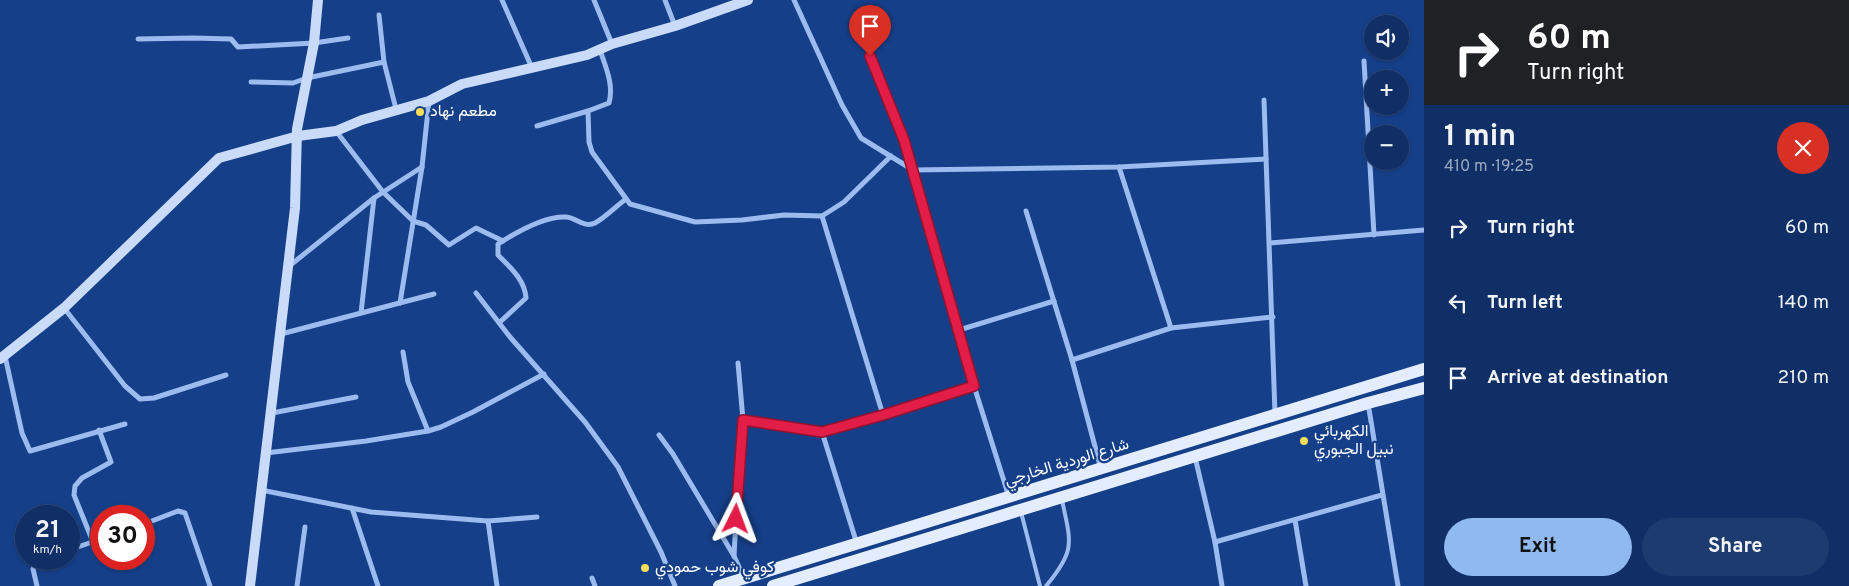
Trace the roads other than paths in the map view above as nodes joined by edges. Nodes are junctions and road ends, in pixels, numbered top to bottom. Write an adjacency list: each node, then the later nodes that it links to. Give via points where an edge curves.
1 (318, 0): 12 (street)
2 (502, 0): 17 (street)
3 (594, 0): 13 (street)
4 (665, 0): 9 (street)
5 (748, 0): 9 (street)
6 (794, 0): 27 (street, via 842,105 861,138)
7 (379, 14): 16 (street)
8 (857, 22): 31 (street)
9 (675, 26): 13 (street)
10 (348, 38): 12 (street)
11 (138, 39): 12 (street, via 231,39 238,47)
12 (314, 43): 18 (street)
13 (612, 44): 14 (street)
14 (600, 50): 17 (street); 23 (street, via 612,94 609,104)
15 (1364, 61): 39 (street)
16 (384, 62): 18 (street); 22 (street)
17 (532, 68): 21 (street, via 462,84)
18 (307, 78): 19 (street, via 293,83); 26 (street)
19 (251, 82)
20 (1264, 100): 28 (street)
21 (429, 101): 22 (street); 29 (street)
22 (396, 110): 25 (street)
23 (588, 111): 24 (street); 34 (street, via 592,152)
24 (537, 126)
25 (336, 131): 26 (street); 32 (street)
26 (298, 136): 42 (street); 47 (street, via 219,158)
27 (891, 156): 31 (street); 36 (street, via 844,202)
28 (1266, 159): 30 (street); 41 (street)
29 (422, 167): 32 (street); 37 (street)
30 (1119, 167): 31 (street); 51 (street)
31 (913, 170): 52 (street)
32 (383, 192): 33 (street); 37 (street)
33 (374, 198): 42 (street); 48 (street)
34 (626, 199): 36 (street, via 630,204 695,222 784,215); 40 (street, via 595,223 585,224 567,217 555,219 520,230)
35 (1026, 210): 45 (street)
36 (822, 216): 66 (street)
37 (413, 221): 40 (street, via 426,225 449,245 476,228); 46 (street)
38 (1424, 230): 39 (street)
39 (1374, 234): 41 (street)
40 (503, 241): 50 (street, via 498,244 498,254 526,287 526,298)
41 (1270, 243): 49 (street)
42 (288, 267): 53 (street)
43 (476, 293): 50 (street)
44 (434, 294): 46 (street)
45 (1054, 301): 52 (street); 56 (street)
46 (400, 303): 48 (street)
47 (64, 308): 55 (street); 60 (street, via 125,386 140,399 154,398)
48 (361, 313): 53 (street)
49 (1273, 317): 51 (street); 67 (street)
50 (500, 322): 59 (street, via 510,338)
51 (1171, 328): 56 (street)
52 (959, 330): 61 (street)
53 (281, 334): 65 (street)
54 (403, 352): 71 (street, via 408,382)
55 (2, 358): 70 (street, via 30,451)
56 (1072, 360): 76 (street)
57 (738, 363): 68 (street)
58 (1424, 369): 67 (main road, شارع الوردية الخارجي)
59 (544, 374): 71 (street, via 473,412); 106 (street, via 618,467)
60 (226, 375)
61 (974, 386): 66 (street); 79 (street)
62 (1424, 388): 64 (main road, شارع الوردية الخارجي)
63 (356, 396): 65 (street)
64 (1368, 403): 75 (main road, شارع الوردية الخارجي); 78 (street)
65 (272, 413): 74 (street)
66 (883, 415): 72 (street)
67 (1276, 415): 76 (main road, شارع الوردية الخارجي)
68 (743, 420): 72 (street); 95 (street)
69 (125, 424): 70 (street)
70 (99, 430): 91 (street, via 110,462 82,478 75,486 74,495)
71 (428, 431): 74 (street)
72 (822, 432): 94 (street)
73 (659, 435): 95 (street)
74 (266, 454): 77 (street)
75 (1195, 456): 80 (main road, شارع الوردية الخارجي); 93 (street)
76 (1102, 469): 79 (main road, شارع الوردية الخارجي)
77 (260, 490): 82 (street); 101 (street)
78 (1382, 495): 86 (street); 113 (street)
79 (1009, 498): 81 (main road, شارع الوردية الخارجي)
80 (1062, 498): 83 (main road, شارع الوردية الخارجي); 110 (lane, via 1070,541 1067,555)
81 (980, 506): 88 (main road, via 976,513); 89 (main road, شارع الوردية الخارجي)
82 (352, 508): 87 (street); 103 (street)
83 (1021, 510): 88 (main road, شارع الوردية الخارجي); 109 (lane)
84 (537, 517): 87 (street)
85 (155, 520): 100 (street, via 178,511 185,514)
86 (1295, 520): 93 (street); 112 (street)
87 (488, 521): 104 (street)
88 (983, 522): 92 (main road, شارع الوردية الخارجي)
89 (917, 526): 92 (main road, via 924,531); 94 (main road, شارع الوردية الخارجي)
90 (306, 527): 102 (street)
91 (90, 535)
92 (921, 541): 108 (main road, شارع الوردية الخارجي)
93 (1215, 542): 111 (street)
94 (857, 544): 98 (main road, شارع الوردية الخارجي)
95 (734, 556): 98 (street)
96 (33, 570): 99 (street)
97 (592, 578): 105 (street)
98 (744, 578): 107 (main road, شارع الوردية الخارجي)
99 (36, 586)
100 (210, 586)
101 (250, 586)
102 (297, 586)
103 (378, 586)
104 (497, 586)
105 (594, 586)
106 (675, 586)
107 (719, 586)
108 (773, 586)
109 (1040, 586)
110 (1046, 586)
111 (1222, 586)
112 (1306, 586)
113 (1398, 586)

